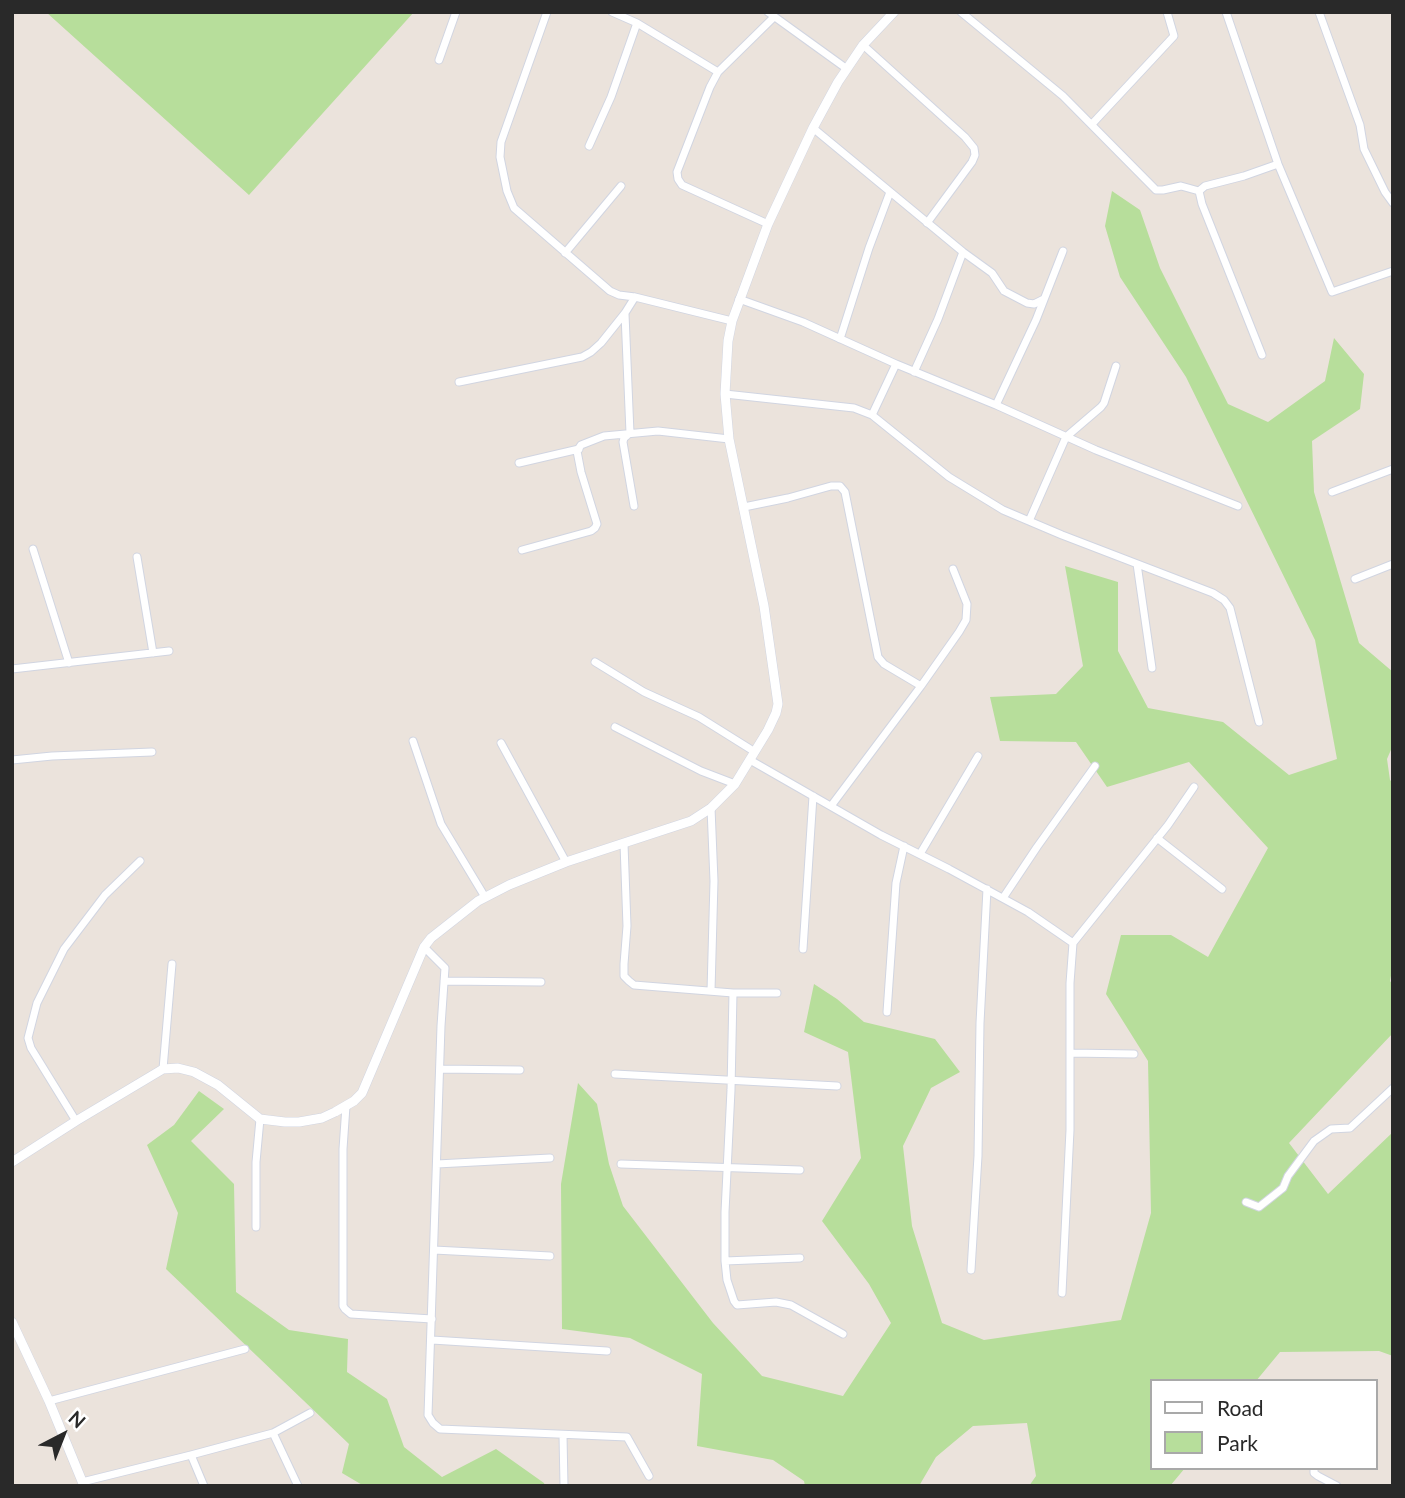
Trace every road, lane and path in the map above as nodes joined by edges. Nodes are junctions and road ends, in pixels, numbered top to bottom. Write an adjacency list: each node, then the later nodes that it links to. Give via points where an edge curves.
1 (456, 12): 12 (street)
2 (547, 12): 27 (street, via 501,142 500,157 514,208)
3 (612, 12): 10 (street)
4 (894, 12): 11 (street)
5 (961, 12): 15 (street)
6 (1167, 12): 15 (street, via 1174,36)
7 (1226, 12): 18 (street)
8 (1319, 12): 22 (street, via 1360,125 1364,149)
9 (771, 15): 13 (street); 14 (street)
10 (637, 23): 14 (street); 17 (street)
11 (863, 45): 13 (street); 23 (street, via 974,148 972,162)
12 (439, 60)
13 (847, 69): 16 (street)
14 (719, 72): 24 (street, via 678,179 682,185)
15 (1092, 124): 20 (street, via 1156,190 1181,186)
16 (813, 128): 21 (street); 24 (street)
17 (589, 146)
18 (1278, 164): 20 (street); 28 (street, via 1332,292)
19 (621, 186): 27 (street)
20 (1199, 191): 35 (street)
21 (890, 192): 23 (street); 34 (street)
22 (1393, 203)
23 (927, 223): 26 (street)
24 (768, 224): 30 (street)
25 (1063, 251): 31 (street)
26 (962, 252): 31 (street, via 993,275 1008,294 1034,304); 38 (street)
27 (565, 253): 29 (street, via 610,291)
28 (1393, 271)
29 (635, 297): 32 (street); 33 (street)
30 (739, 299): 33 (street); 34 (street)
31 (1044, 299): 41 (street)
32 (625, 313): 39 (street, via 601,343 582,357); 43 (street)
33 (732, 321): 40 (street)
34 (840, 339): 36 (street)
35 (1262, 355)
36 (896, 364): 38 (street); 42 (street)
37 (1116, 366): 44 (street, via 1104,403)
38 (914, 372): 41 (street)
39 (459, 382)
40 (725, 394): 42 (street, via 854,408); 45 (street)
41 (996, 405): 44 (street)
42 (872, 415): 53 (street, via 949,477)
43 (630, 433): 45 (street, via 658,430); 46 (street, via 604,436); 50 (street, via 623,442)
44 (1066, 437): 51 (street); 53 (street)
45 (729, 439): 52 (street)
46 (579, 449): 47 (street); 55 (street, via 595,528)
47 (519, 464)
48 (1393, 469): 49 (street)
49 (1332, 492)
50 (634, 506)
51 (1238, 506)
52 (744, 507): 67 (street, via 840,486 845,492 878,657); 73 (street, via 778,704)
53 (1029, 521): 57 (street)
54 (33, 549): 64 (street)
55 (522, 550)
56 (137, 557): 62 (street)
57 (1137, 564): 65 (street); 68 (street, via 1224,600 1230,608)
58 (1393, 564): 60 (street)
59 (953, 569): 67 (street, via 967,604 966,620)
60 (1355, 579)
61 (169, 651): 62 (street)
62 (153, 653): 64 (street)
63 (595, 662): 73 (street, via 644,692 699,717)
64 (69, 663): 66 (street)
65 (1152, 668)
66 (12, 669)
67 (921, 686): 80 (street)
68 (1259, 722)
69 (615, 727): 77 (street)
70 (413, 741): 90 (street, via 441,824)
71 (501, 743): 87 (street)
72 (152, 752): 75 (street)
73 (753, 756): 77 (street); 79 (street)
74 (978, 756): 85 (street)
75 (12, 760)
76 (1095, 766): 91 (street)
77 (735, 784): 81 (street)
78 (1194, 787): 82 (street)
79 (813, 796): 80 (street); 94 (street)
80 (831, 806): 84 (street)
81 (710, 808): 83 (street, via 691,821); 98 (street, via 715,881)
82 (1157, 838): 89 (street); 92 (street)
83 (624, 844): 87 (street); 98 (street, via 624,976 634,985)
84 (904, 846): 85 (street); 101 (street, via 896,883)
85 (920, 854): 88 (street)
86 (140, 860): 113 (street, via 105,895 64,949 37,1003 28,1038)
87 (566, 862): 90 (street)
88 (987, 889): 91 (street); 126 (street)
89 (1222, 889)
90 (485, 897): 93 (street)
91 (1003, 898): 92 (street)
92 (1073, 943): 102 (street)
93 (424, 947): 96 (street, via 443,964); 111 (street, via 362,1093)
94 (803, 949)
95 (172, 964): 104 (street)
96 (444, 981): 97 (street); 105 (street)
97 (541, 982)
98 (711, 991): 99 (street)
99 (733, 993): 100 (street); 108 (street)
100 (777, 993)
101 (887, 1012)
102 (1070, 1053): 103 (street); 127 (street)
103 (1134, 1054)
104 (163, 1069): 112 (street, via 194,1072); 113 (street)
105 (440, 1069): 106 (street); 116 (street)
106 (520, 1070)
107 (615, 1074): 108 (street)
108 (732, 1080): 109 (street); 118 (street)
109 (837, 1086)
110 (1393, 1087): 120 (street, via 1350,1128 1331,1129 1314,1141 1283,1188 1259,1208)
111 (346, 1107): 112 (street, via 299,1122); 128 (street, via 343,1306 351,1314)
112 (260, 1119): 121 (street)
113 (76, 1121): 115 (street)
114 (550, 1158): 116 (street)
115 (12, 1162)
116 (436, 1164): 122 (street)
117 (621, 1164): 118 (street)
118 (727, 1167): 119 (street); 125 (street)
119 (800, 1170)
120 (1246, 1202)
121 (256, 1227)
122 (434, 1250): 123 (street); 128 (street)
123 (550, 1256)
124 (800, 1258): 125 (street)
125 (725, 1261): 130 (street, via 737,1305 791,1305)
126 (971, 1270)
127 (1062, 1293)
128 (432, 1319): 131 (street)
129 (12, 1322): 134 (street)
130 (843, 1334)
131 (432, 1340): 133 (street); 137 (street, via 428,1415 440,1429)
132 (245, 1349): 134 (street)
133 (607, 1351)
134 (49, 1401): 141 (street)
135 (310, 1413): 136 (street)
136 (274, 1433): 138 (street); 143 (street)
137 (563, 1435): 140 (street, via 627,1437); 144 (street)
138 (191, 1455): 141 (street); 142 (street)
139 (1314, 1470): 145 (street)
140 (649, 1476)
141 (83, 1484)
142 (204, 1486)
143 (298, 1486)
144 (564, 1486)
145 (1337, 1486)

